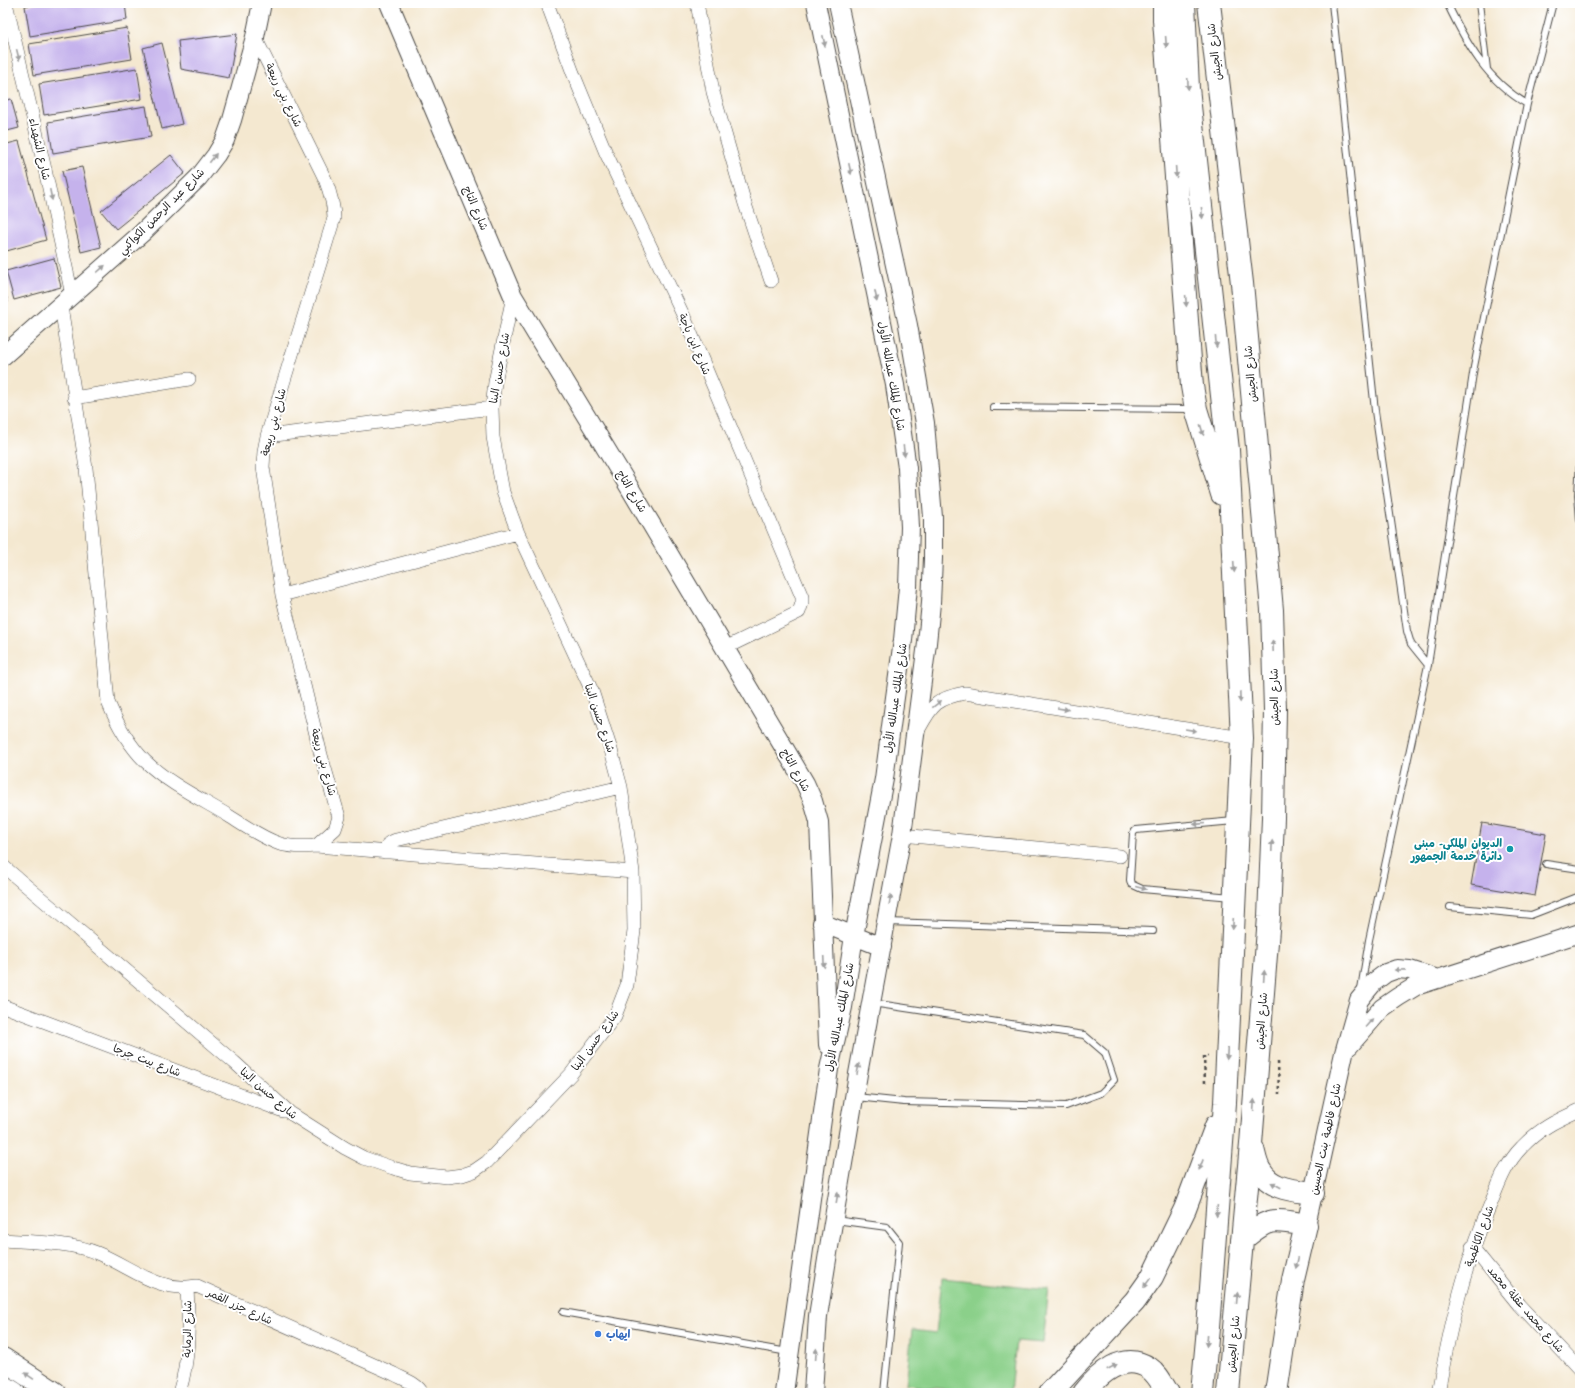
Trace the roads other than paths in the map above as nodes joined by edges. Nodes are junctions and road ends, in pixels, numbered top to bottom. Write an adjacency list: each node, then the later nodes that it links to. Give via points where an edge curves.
1 (6, 3): 20 (street, شارع الشهداء, one-way to 20, via 44,165)
2 (262, 3): 15 (main road, شارع عبد الرحمن الكواكبي)
3 (389, 3): 19 (main road, شارع التاج)
4 (547, 3): 34 (street, شارع ابن باجة, via 606,153 685,319 802,597 799,612)
5 (697, 3): 18 (street, via 713,92 745,204)
6 (816, 3): 55 (main road, شارع الملك عبدالله الأول, one-way to 55, via 895,385 907,468 910,527 908,587 896,698 884,779)
7 (838, 3): 36 (main road, via 908,325 925,424 933,518 933,558 931,604)
8 (1164, 3): 26 (highway, one-way to 26)
9 (1184, 3): 31 (highway, one-way to 31, via 1188,88 1228,450)
10 (1209, 3): 67 (highway, شارع الجيش, one-way to 10, via 1269,917 1273,818 1275,710 1272,610 1242,283)
11 (1332, 3): 35 (lane, via 1375,411 1407,631 1411,644)
12 (1447, 3): 16 (lane, via 1459,28)
13 (1479, 3): 16 (lane)
14 (1553, 3): 17 (lane)
15 (256, 37): 20 (main road, شارع عبد الرحمن الكواكبي, one-way to 15, via 142,233 199,177 216,155 232,120); 27 (street, شارع بني ربيعة, via 325,179 334,209 334,218)
16 (1487, 70): 17 (lane, via 1513,96)
17 (1527, 104): 35 (lane, via 1474,368)
18 (771, 281)
19 (513, 296): 25 (street, شارع حسن البنا); 34 (main road, شارع التاج)
20 (66, 300): 21 (main road, شارع عبد الرحمن الكواكبي); 23 (street)
21 (3, 356)
22 (189, 379): 23 (street)
23 (74, 398): 41 (street, via 86,468 108,702 115,720 128,742 145,761 167,779 260,835 280,844)
24 (993, 407): 26 (lane)
25 (492, 408): 27 (street); 32 (street, شارع حسن البنا, via 493,436 503,492)
26 (1196, 410): 31 (highway, one-way to 31)
27 (267, 436): 33 (street, شارع بني ربيعة, via 263,467)
28 (1580, 461): 29 (lane)
29 (1579, 497): 30 (lane)
30 (1580, 520)
31 (1232, 528): 37 (highway, one-way to 37)
32 (518, 533): 33 (street); 38 (street, شارع حسن البنا, via 592,691)
33 (282, 595): 41 (street, شارع بني ربيعة, via 321,755 339,817 335,829)
34 (725, 648): 52 (main road, شارع التاج, via 805,783 813,801 819,822)
35 (1428, 665): 58 (lane, via 1368,940)
36 (916, 736): 37 (street, one-way to 37, via 928,711 939,701 964,693); 40 (main road)
37 (1242, 738): 39 (highway)
38 (621, 787): 42 (street, via 396,840 389,843); 47 (street, شارع حسن البنا)
39 (1238, 821): 49 (highway); 49 (lane, one-way to 49, via 1136,830 1133,833 1130,880 1131,884 1142,889)
40 (902, 835): 43 (street); 51 (main road, one-way to 40)
41 (316, 846): 42 (street)
42 (385, 852): 47 (street)
43 (1120, 856)
44 (1546, 864): 46 (lane)
45 (3, 866): 65 (street, شارع حسن البنا, via 228,1057)
46 (1580, 869)
47 (633, 872): 65 (street, شارع حسن البنا, via 634,931 627,985 615,1016 571,1074 487,1162 462,1175 447,1177 410,1173 364,1158)
48 (1580, 896): 50 (lane, via 1531,915)
49 (1234, 897): 64 (highway, one-way to 64)
50 (1450, 907)
51 (886, 922): 53 (lane); 56 (main road)
52 (822, 923): 55 (main road); 62 (main road, شارع التاج, one-way to 62)
53 (1153, 931)
54 (1580, 933): 57 (main road, شارع فاطمة بنت الحسين)
55 (854, 936): 56 (main road); 62 (main road, شارع الملك عبدالله الأول, via 843,1007)
56 (882, 947): 59 (main road)
57 (1438, 979): 58 (main road, شارع فاطمة بنت الحسين, one-way to 58, via 1410,970 1397,969 1374,982); 61 (main road, شارع فاطمة بنت الحسين, one-way to 57, via 1382,1008 1416,986)
58 (1359, 1000): 61 (main road, شارع فاطمة بنت الحسين)
59 (871, 1003): 63 (main road, one-way to 59); 63 (lane, via 1084,1035 1105,1053 1114,1080 1101,1093 1066,1106 904,1102)
60 (3, 1006): 65 (street, شارع بيت جرجا)
61 (1344, 1053): 68 (main road, شارع فاطمة بنت الحسين)
62 (829, 1070): 76 (main road, شارع الملك عبدالله الأول)
63 (854, 1097): 69 (main road, one-way to 63)
64 (1225, 1103): 87 (highway, one-way to 87, via 1185,1208 1152,1277 1135,1301); 90 (highway, one-way to 90)
65 (290, 1113)
66 (1578, 1114): 73 (street, شارع الكاظمية, via 1543,1128 1521,1148 1504,1171)
67 (1251, 1144): 68 (highway, one-way to 67, via 1287,1189 1273,1184 1259,1169); 72 (highway, شارع الجيش)
68 (1313, 1192): 70 (main road, شارع فاطمة بنت الحسين)
69 (833, 1220): 85 (main road, one-way to 69, via 818,1316); 86 (lane, via 887,1228 899,1242)
70 (1306, 1225): 72 (highway, via 1270,1221 1257,1227); 92 (highway, one-way to 92, via 1293,1280)
71 (3, 1240): 74 (street, شارع جزر القمر, via 68,1246 97,1252 140,1276 171,1287)
72 (1242, 1240): 91 (highway, شارع الجيش, one-way to 72)
73 (1472, 1247): 78 (street, شارع محمد عقلة محمد, via 1519,1305); 93 (street, شارع الكاظمية, via 1454,1314)
74 (187, 1288): 82 (street, شارع الرماية, via 188,1354); 83 (street, شارع جزر القمر, via 197,1286 211,1291 251,1312 400,1377 416,1386)
75 (563, 1312): 76 (lane)
76 (789, 1352): 84 (main road, شارع الملك عبدالله الأول)
77 (3, 1359): 81 (highway, one-way to 77)
78 (1580, 1370)
79 (3, 1386): 80 (highway)
80 (14, 1393)
81 (55, 1393)
82 (179, 1393)
83 (422, 1393)
84 (784, 1393)
85 (813, 1393)
86 (884, 1393)
87 (1050, 1393)
88 (1084, 1393): 89 (highway, one-way to 89, via 1107,1369 1127,1362 1149,1368)
89 (1168, 1393)
90 (1202, 1393)
91 (1228, 1393)
92 (1276, 1393)
93 (1438, 1393)

